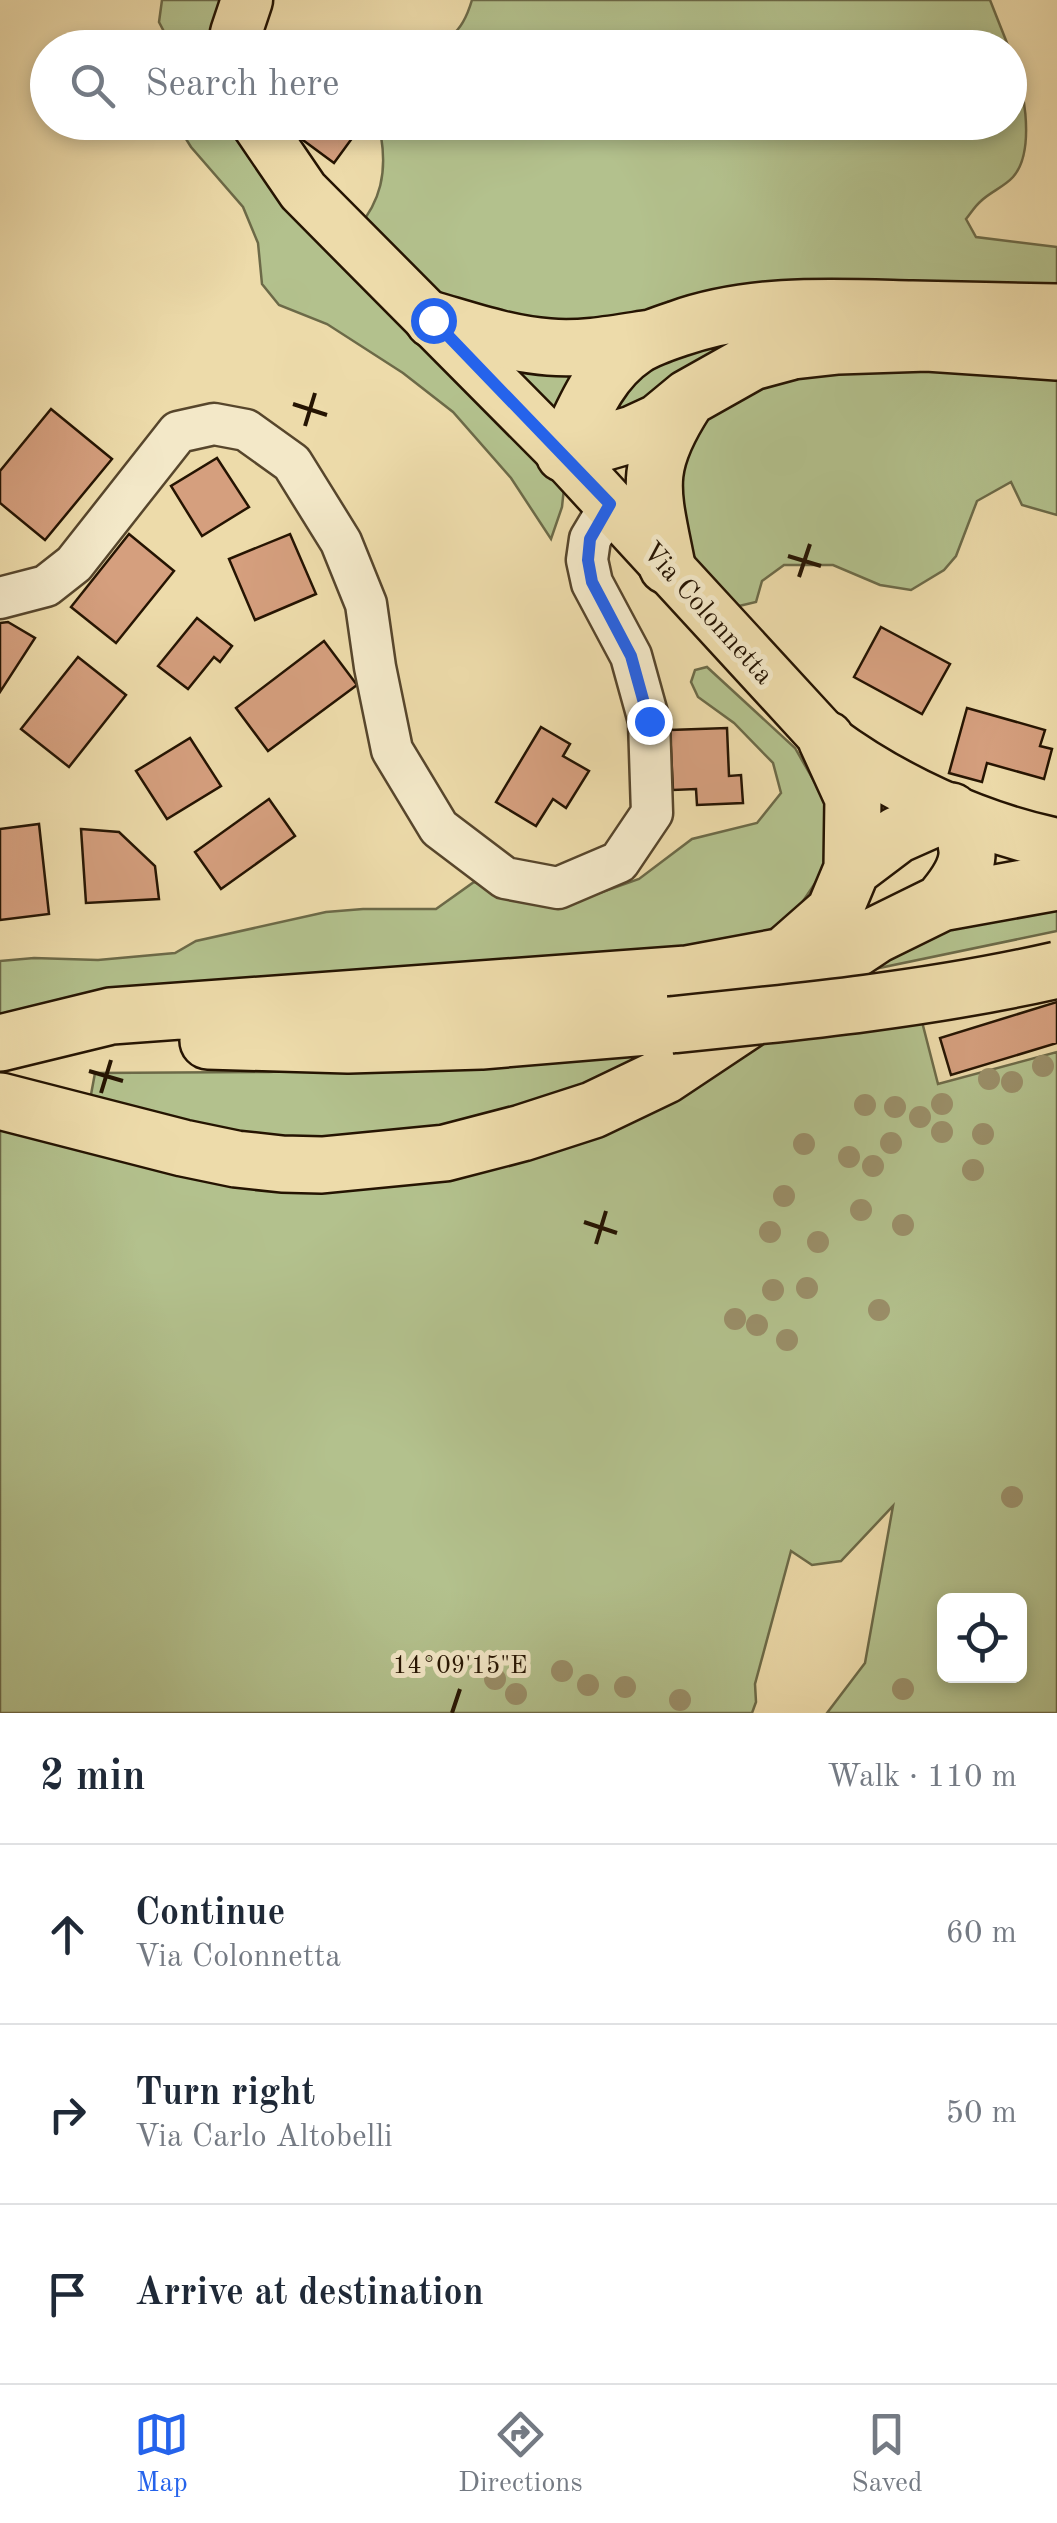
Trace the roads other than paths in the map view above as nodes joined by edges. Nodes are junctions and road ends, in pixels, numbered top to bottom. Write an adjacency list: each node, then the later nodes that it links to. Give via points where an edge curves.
1 (247, 0): 2 (main road)
2 (237, 30)
3 (269, 140): 5 (main road, Via Colonnetta, via 304,191)
4 (1057, 312): 6 (highway, via 781,308)
5 (433, 320): 6 (highway, via 551,348); 9 (main road, Via Colonnetta)
6 (654, 337): 9 (highway, via 601,380)
7 (1057, 352): 8 (highway, via 927,343 793,351 752,362)
8 (688, 398): 9 (highway, via 633,434); 11 (highway, via 663,441 653,479)
9 (564, 454): 10 (main road, Via Colonnetta)
10 (610, 504): 11 (main road, Via Colonnetta); 12 (street, via 590,539 588,560 592,582 631,656 649,721 652,812 618,862 558,888 505,878 438,828 392,750 366,604 342,542 292,463 246,430 214,424 178,432 74,564 46,586)
11 (667, 566): 13 (main road, Via Colonnetta)
12 (0, 598)
13 (826, 739): 14 (main road, Via Colonnetta); 16 (highway, via 853,798)
14 (952, 811): 15 (main road, Via Colonnetta); 16 (highway, via 897,835); 18 (highway, via 969,848 957,885)
15 (1057, 844)
16 (852, 869): 20 (highway, via 834,912 784,956 687,974 111,1016)
17 (1057, 882): 18 (highway)
18 (942, 903): 22 (highway, via 876,935 664,1076 593,1110 444,1153 322,1165 236,1159)
19 (1057, 970): 21 (highway, bridge, via 778,1014 481,1041 156,1041)
20 (0, 1043)
21 (0, 1050)
22 (0, 1101)

